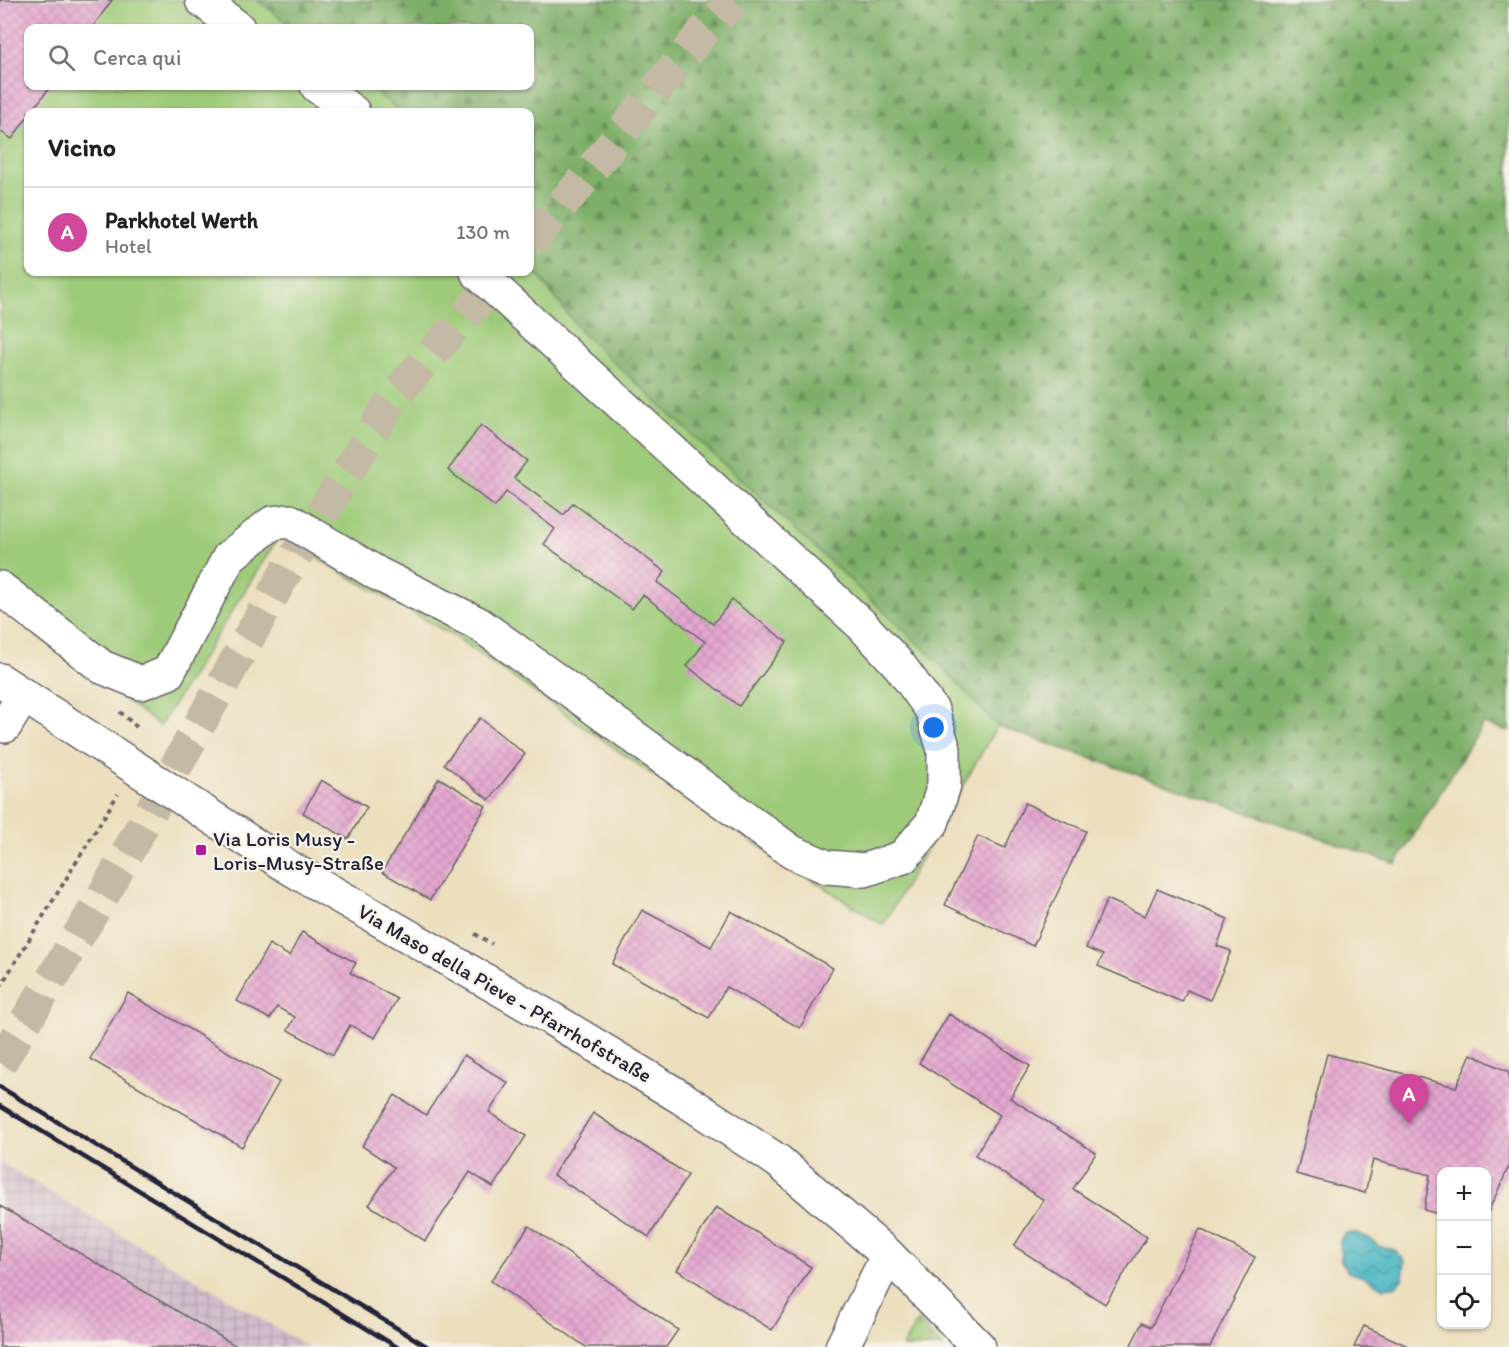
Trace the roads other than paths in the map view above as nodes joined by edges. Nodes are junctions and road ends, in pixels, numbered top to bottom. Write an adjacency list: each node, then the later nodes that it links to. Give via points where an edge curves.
1 (202, 0): 2 (street)
2 (233, 24)
3 (323, 90): 4 (street)
4 (347, 108)
5 (481, 276): 6 (street, via 862,625 900,666 932,710 944,750 944,785 932,823 903,857 865,870 827,867 792,852 479,624 378,574 290,521 272,523 229,557 168,673 141,683 102,667)
6 (0, 588)
7 (12, 688): 8 (street); 9 (street, Via Maso della Pieve - Pfarrhofstraße, via 290,868 682,1098 778,1161)
8 (5, 726)
9 (888, 1255): 10 (street); 11 (street, Via Maso della Pieve - Pfarrhofstraße)
10 (842, 1347)
11 (979, 1347)

